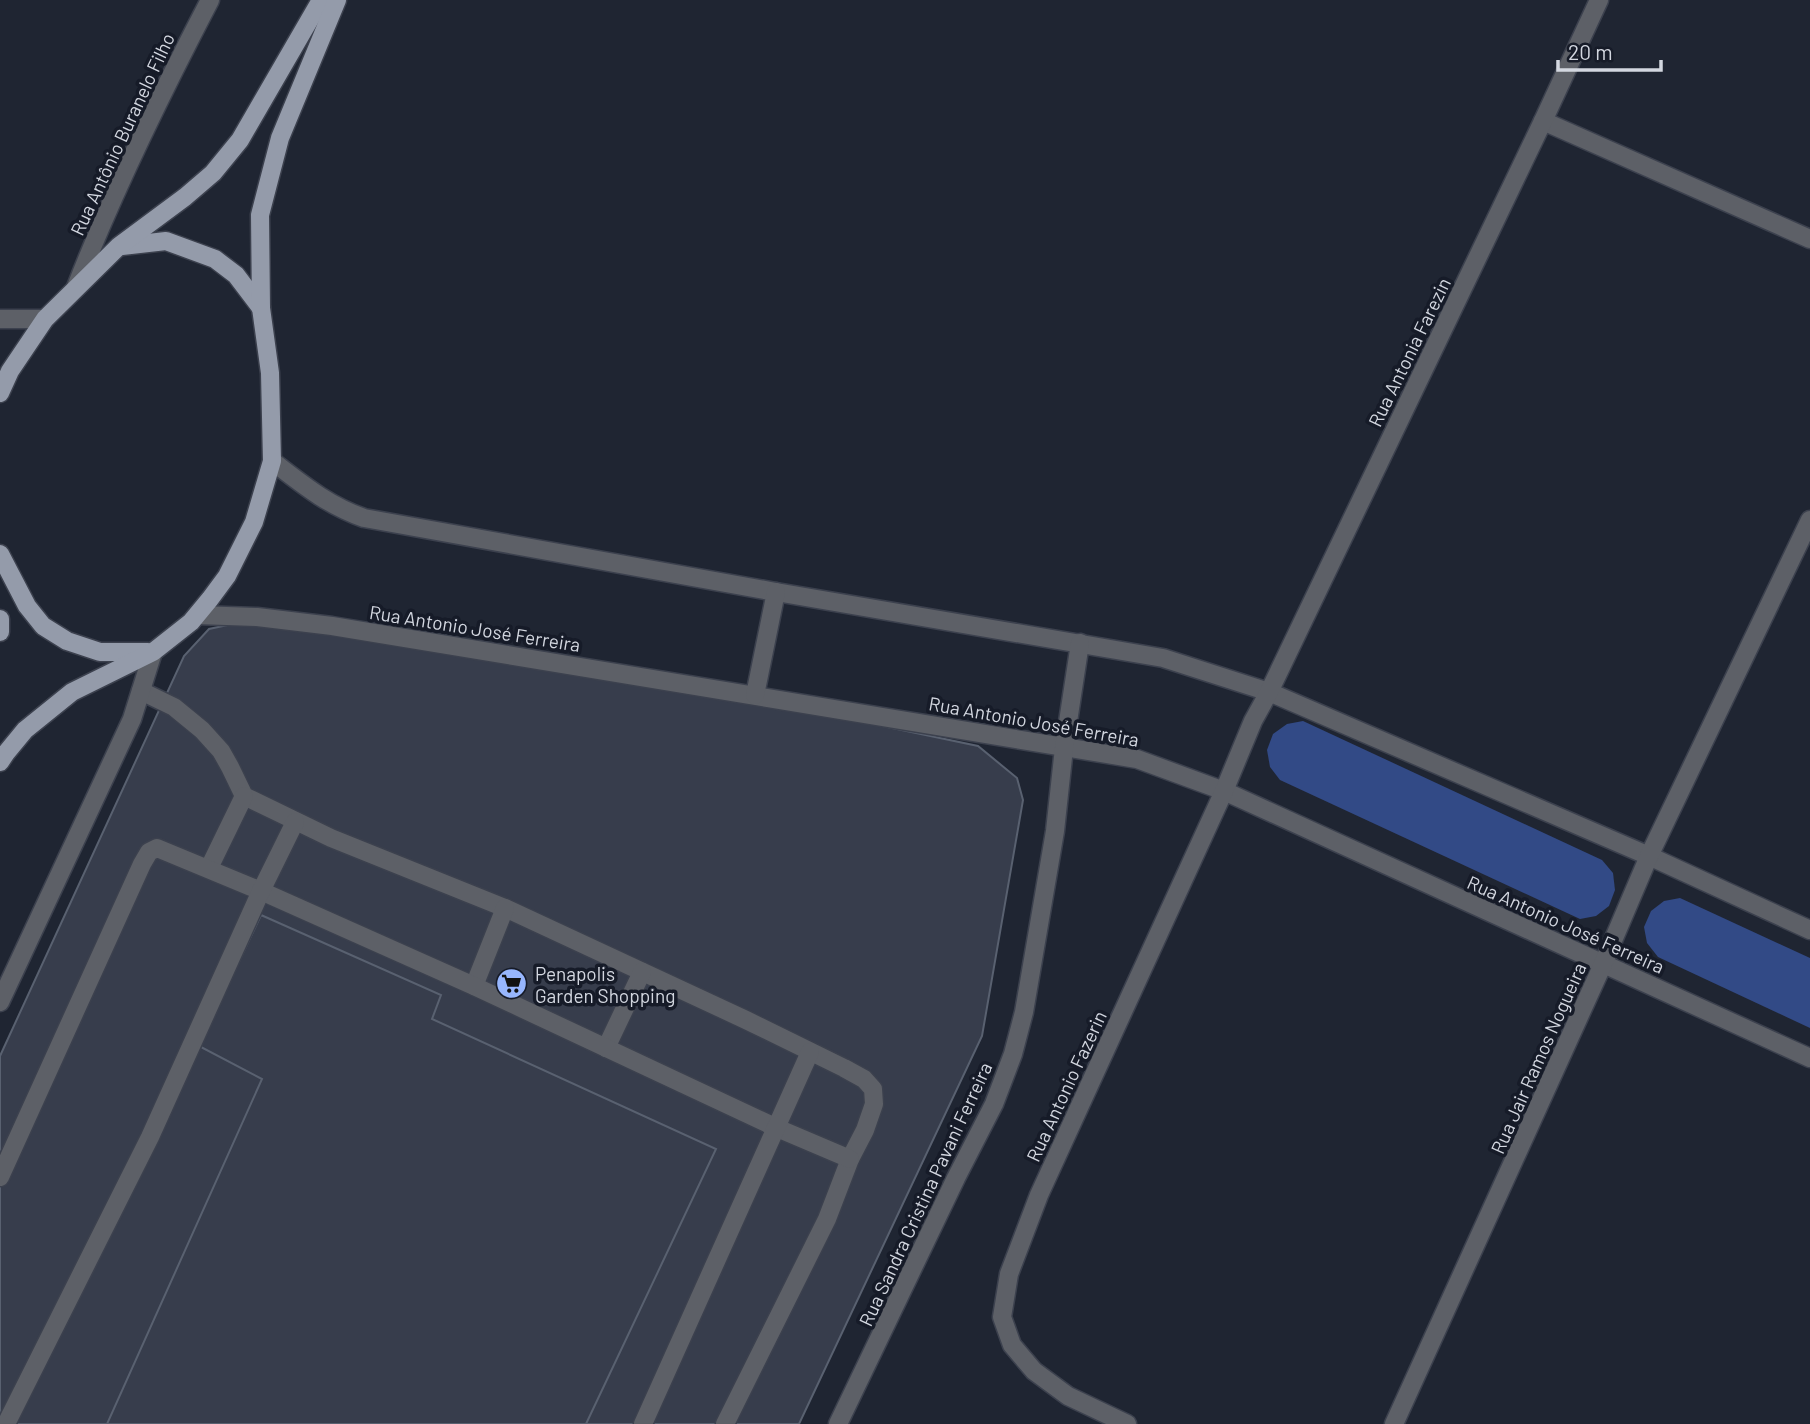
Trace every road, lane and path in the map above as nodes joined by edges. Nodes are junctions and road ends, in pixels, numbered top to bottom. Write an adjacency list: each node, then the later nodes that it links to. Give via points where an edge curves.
1 (210, 0): 8 (street, Rua Antônio Buranelo Filho, via 100,226)
2 (321, 0): 7 (main road, via 240,140 213,173)
3 (337, 0): 9 (main road, via 280,138 263,202)
4 (1599, 0): 5 (street, Rua Antonia Farezin)
5 (1543, 121): 6 (street); 23 (street, Rua Antonia Farezin)
6 (1810, 239)
7 (119, 246): 8 (main road); 9 (main road, via 166,241 215,259 236,275)
8 (76, 287): 11 (main road)
9 (261, 308): 13 (main road, via 270,373)
10 (0, 319): 11 (street)
11 (45, 319): 12 (main road)
12 (0, 393)
13 (272, 461): 16 (street, via 321,499 364,519); 17 (main road, via 254,522 227,576)
14 (1810, 520): 31 (street, Rua Jair Ramos Nogueira)
15 (0, 554): 21 (main road, via 43,626 67,641 100,652)
16 (776, 592): 20 (street); 24 (street)
17 (197, 615): 21 (main road); 24 (street, Rua Antonio José Ferreira, via 332,626)
18 (0, 619): 19 (main road)
19 (0, 632)
20 (1080, 643): 23 (street, via 1163,658); 26 (street, Rua Sandra Cristina Pavani Ferreira)
21 (153, 652): 22 (street); 27 (main road, via 72,692 25,730)
22 (141, 691): 29 (street, via 174,707 202,730 226,759); 39 (street)
23 (1269, 692): 25 (street, Rua Antonia Farezin); 31 (street)
24 (755, 695): 26 (street, Rua Antonio José Ferreira)
25 (1253, 721): 28 (street, Rua Antonio Fazerin)
26 (1064, 748): 28 (street, Rua Antonio José Ferreira, via 1137,759); 49 (street, Rua Sandra Cristina Pavani Ferreira, via 1055,831 1013,1054)
27 (0, 762)
28 (1224, 791): 36 (street, Rua Antonio José Ferreira); 50 (street, Rua Antonio Fazerin, via 1040,1195 1009,1274 1002,1317 1012,1345 1034,1371 1068,1396)
29 (244, 796): 30 (street); 32 (street)
30 (295, 822): 33 (street); 34 (street)
31 (1649, 856): 35 (street); 36 (street, Rua Jair Ramos Nogueira)
32 (209, 868): 33 (street); 45 (street, via 163,849 149,852)
33 (261, 891): 38 (street); 46 (street, via 150,1137)
34 (505, 908): 37 (street); 38 (street)
35 (1810, 930)
36 (1603, 964): 42 (street, Rua Antonio José Ferreira); 51 (street, Rua Jair Ramos Nogueira)
37 (642, 972): 40 (street); 41 (street)
38 (474, 986): 40 (street)
39 (0, 1002)
40 (606, 1048): 43 (street)
41 (810, 1052): 43 (street); 44 (street, via 864,1079 873,1089 874,1104)
42 (1810, 1058)
43 (777, 1128): 44 (street); 47 (street)
44 (850, 1159): 48 (street, via 827,1219)
45 (0, 1177)
46 (6, 1424)
47 (643, 1424)
48 (725, 1424)
49 (838, 1424)
50 (1127, 1424)
51 (1394, 1424)

